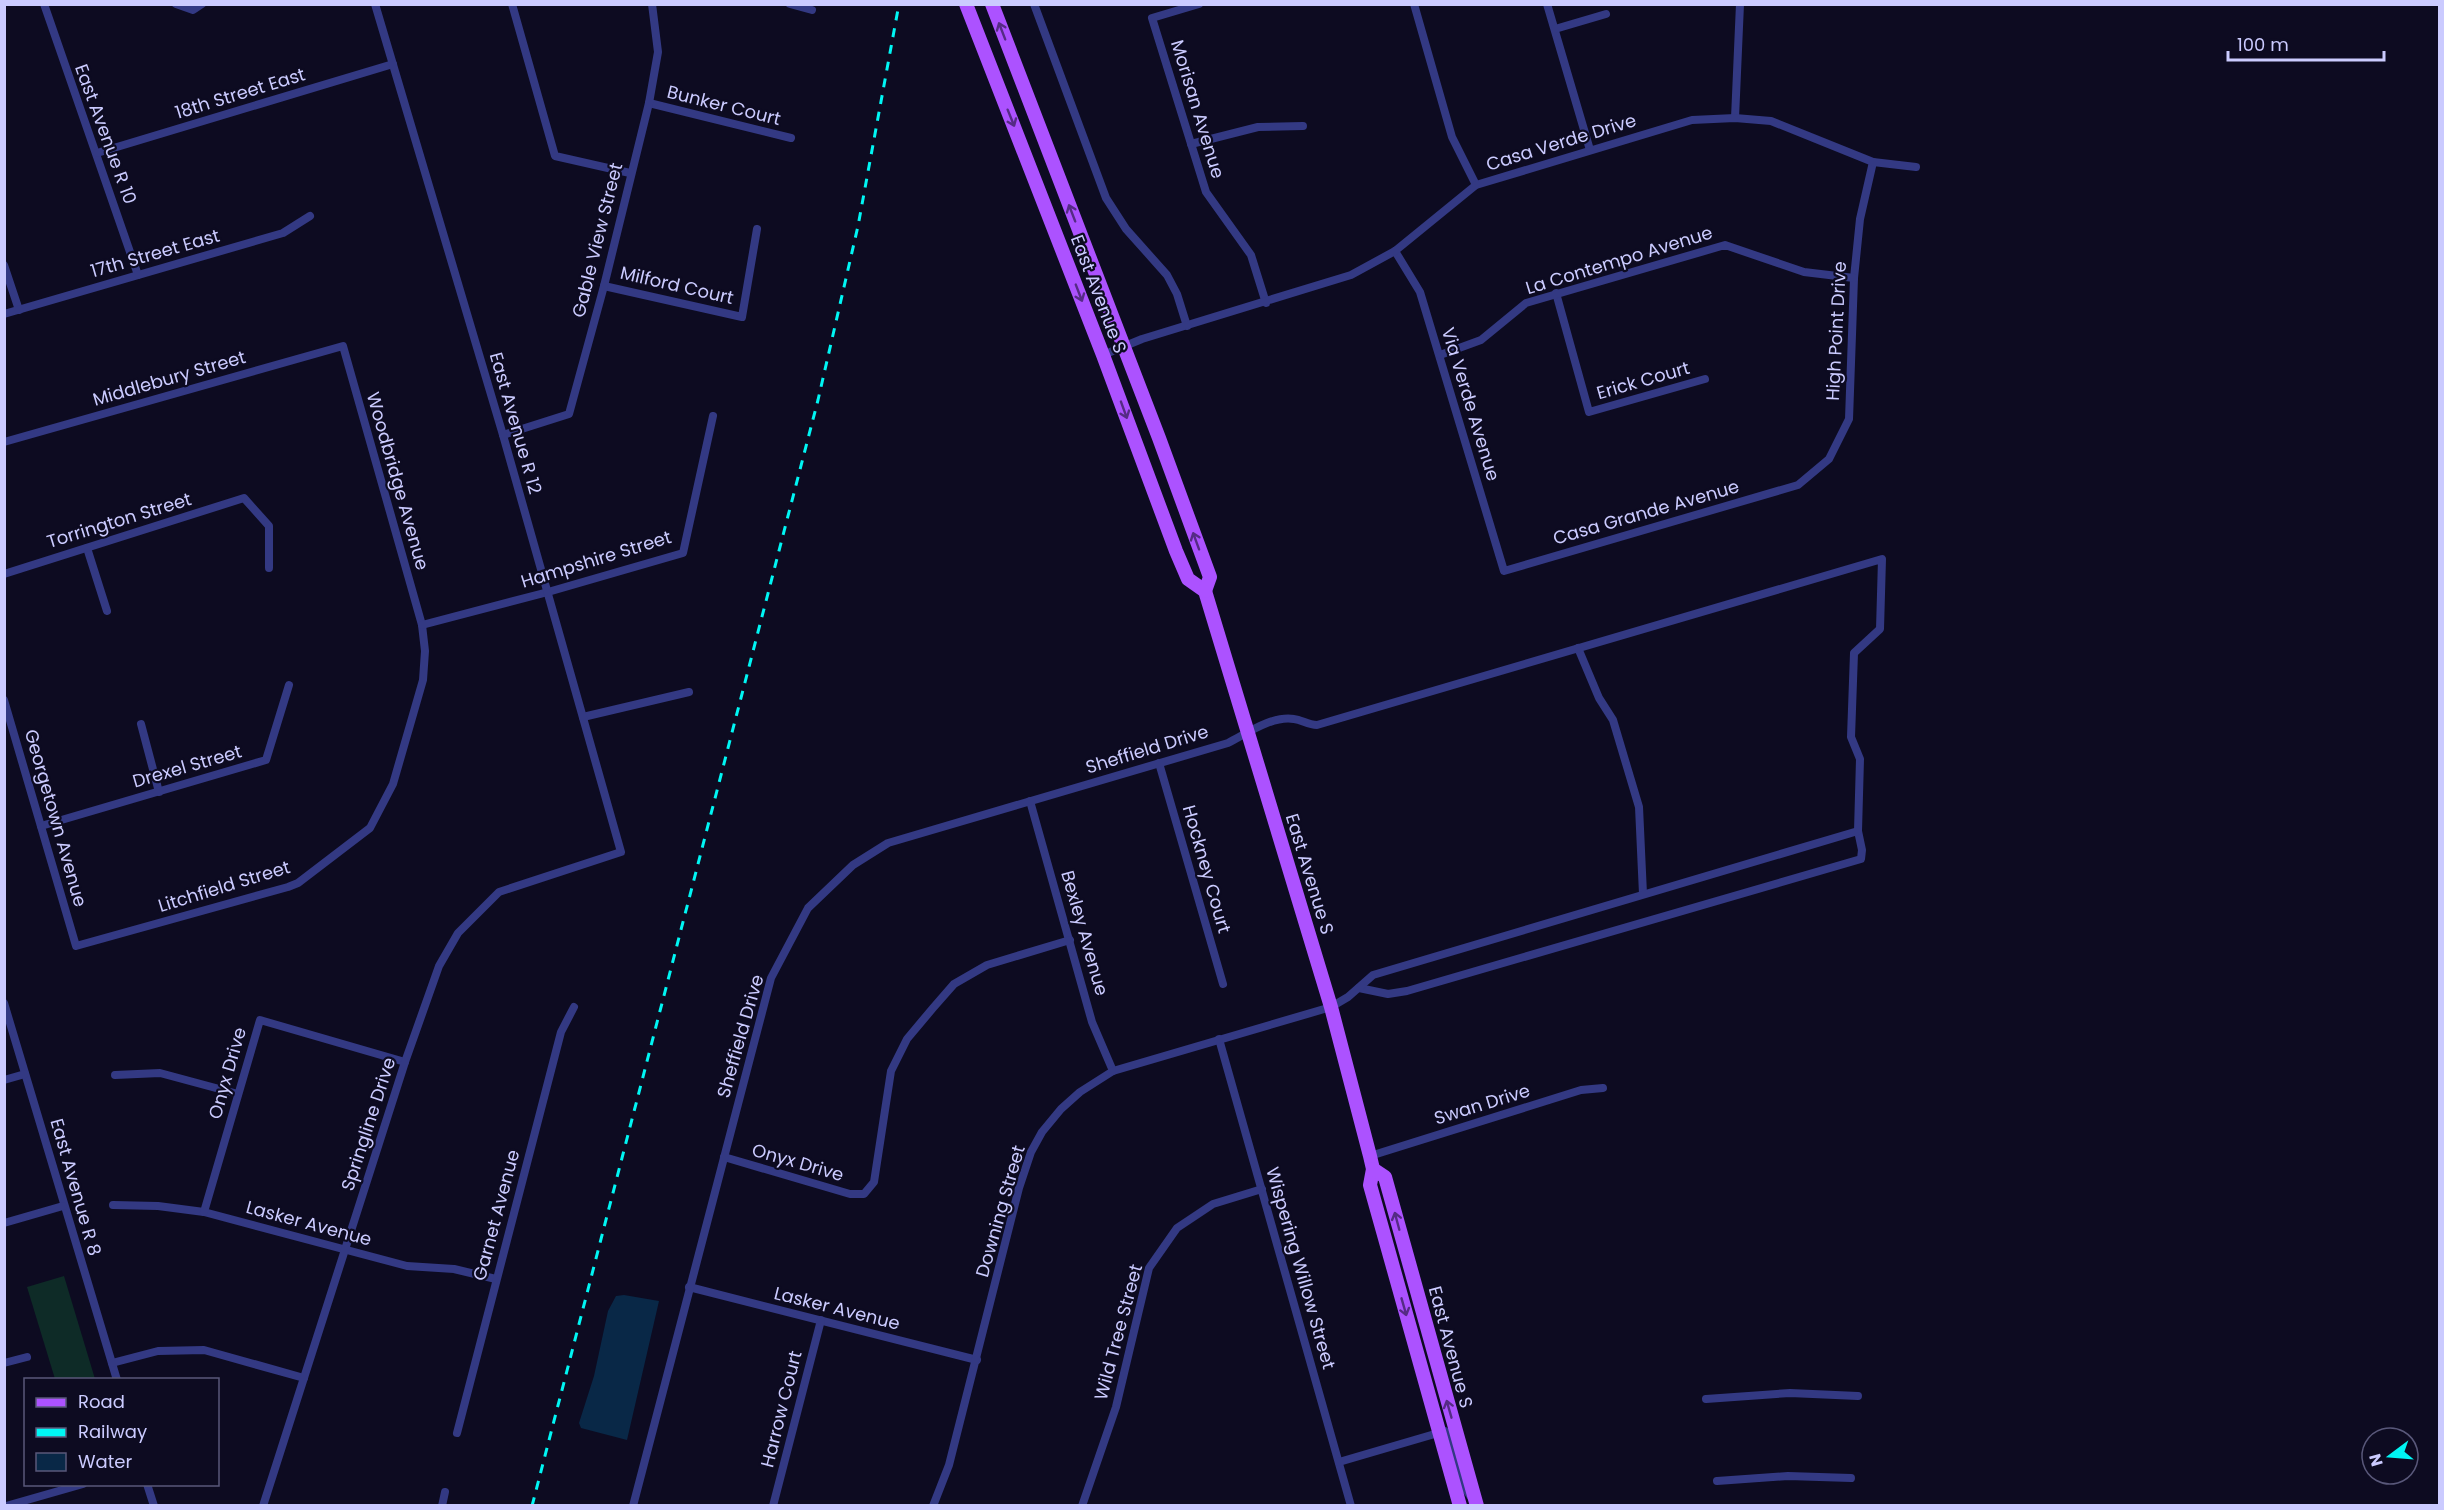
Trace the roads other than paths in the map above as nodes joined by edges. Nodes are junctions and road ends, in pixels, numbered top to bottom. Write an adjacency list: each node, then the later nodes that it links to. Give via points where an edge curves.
1 (44, 4): 25 (street, East Avenue R 10)
2 (176, 4): 3 (street, via 193,10)
3 (202, 4)
4 (375, 4): 18 (street, East Avenue R 12)
5 (512, 4): 28 (street, via 555,156)
6 (652, 4): 19 (street, Gable View Street, via 658,52)
7 (789, 4): 15 (street)
8 (966, 4): 44 (main road, East Avenue S, one-way to 44)
9 (992, 4): 43 (main road, East Avenue S, one-way to 9)
10 (1034, 4): 41 (street, via 1106,198 1126,229 1167,275)
11 (1199, 4): 23 (street, Morisan Avenue, via 1152,18)
12 (1414, 4): 29 (street, via 1452,137)
13 (1547, 4): 17 (street)
14 (1740, 4): 20 (street)
15 (812, 10)
16 (1606, 14): 17 (street)
17 (1555, 29): 24 (street)
18 (393, 64): 25 (street, 18th Street East); 48 (street, East Avenue R 12)
19 (649, 103): 22 (street, Bunker Court); 28 (street, Gable View Street)
20 (1735, 118): 24 (street, Casa Verde Drive, via 1692,120); 26 (street, Casa Verde Drive, via 1771,121)
21 (1302, 126): 23 (street, via 1258,127)
22 (791, 138)
23 (1191, 144): 38 (street, Morisan Avenue, via 1206,192 1251,255)
24 (1590, 150): 29 (street, Casa Verde Drive)
25 (97, 153): 34 (street, East Avenue R 10)
26 (1873, 162): 27 (street, Casa Verde Drive); 35 (street, High Point Drive, via 1860,219)
27 (1916, 167)
28 (630, 173): 36 (street, Gable View Street)
29 (1476, 185): 32 (street, Casa Verde Drive)
30 (310, 216): 34 (street, 17th Street East, via 283,233)
31 (757, 229): 36 (street, Milford Court, via 742,317)
32 (1395, 251): 38 (street, Casa Verde Drive, via 1351,275); 45 (street, Via Verde Avenue, via 1420,292)
33 (4, 265): 39 (street)
34 (138, 275): 39 (street, 17th Street East)
35 (1854, 278): 37 (street, La Contempo Avenue, via 1804,272 1725,245); 50 (street, High Point Drive, via 1849,419 1829,459)
36 (604, 286): 48 (street, Gable View Street, via 569,414)
37 (1556, 293): 45 (street, La Contempo Avenue, via 1526,303 1481,340); 46 (street, Erick Court, via 1589,412)
38 (1266, 303): 41 (street, Casa Verde Drive)
39 (19, 310): 40 (street, 17th Street East)
40 (4, 314)
41 (1187, 326): 43 (street, Casa Verde Drive)
42 (343, 346): 49 (street, Middlebury Street); 58 (street, Woodbridge Avenue)
43 (1124, 346): 44 (street, Casa Verde Drive); 55 (main road, East Avenue S, one-way to 43, via 1210,578)
44 (1103, 355): 55 (main road, East Avenue S, one-way to 55, via 1188,579)
45 (1440, 355): 53 (street, Via Verde Avenue)
46 (1705, 380)
47 (713, 416): 56 (street, Hampshire Street, via 683,553)
48 (503, 435): 56 (street, East Avenue R 12)
49 (4, 442)
50 (1798, 485): 53 (street, Casa Grande Avenue)
51 (87, 548): 52 (street, Torrington Street, via 244,498 268,526); 54 (street, Torrington Street); 57 (street)
52 (269, 568)
53 (1504, 571)
54 (4, 574)
55 (1205, 591): 65 (main road, East Avenue S)
56 (548, 592): 58 (street, Hampshire Street); 63 (street, East Avenue R 12)
57 (107, 611)
58 (422, 624): 74 (street, Litchfield Street, via 423,680 393,784 370,828 298,883)
59 (1578, 648): 65 (street, Sheffield Drive, via 1317,725 1280,719); 70 (street, Sheffield Drive, via 1882,559 1880,629 1854,652 1851,737 1860,759); 72 (street, via 1613,720 1639,807)
60 (289, 685): 67 (street, Drexel Street, via 266,760)
61 (689, 692): 63 (street)
62 (4, 700): 69 (street, Georgetown Avenue)
63 (583, 717): 71 (street, East Avenue R 12)
64 (141, 724): 67 (street)
65 (1249, 732): 66 (street, Sheffield Drive); 79 (main road, East Avenue S)
66 (1159, 763): 68 (street, Sheffield Drive); 75 (street, Hockney Court)
67 (159, 792): 69 (street, Drexel Street)
68 (1030, 801): 73 (street, Bexley Avenue); 88 (street, Sheffield Drive, via 888,843 853,865 808,908 771,978)
69 (41, 826): 74 (street, Georgetown Avenue)
70 (1858, 831): 72 (street, Downing Street); 76 (street, via 1861,859 1407,991 1388,994)
71 (621, 852): 81 (street, Springline Drive, via 500,892 458,933 444,958)
72 (1643, 894): 76 (street, Downing Street, via 1373,975)
73 (1070, 940): 82 (street, Bexley Avenue, via 1092,1022); 88 (street, Onyx Drive, via 987,965 954,984 907,1040 891,1071 874,1182 864,1194 850,1194)
74 (76, 946)
75 (1223, 984)
76 (1359, 988): 79 (street, Downing Street)
77 (4, 1004): 83 (street, East Avenue R 8)
78 (574, 1007): 96 (street, Garnet Avenue, via 561,1032)
79 (1331, 1007): 80 (street, Downing Street); 89 (main road, East Avenue S)
80 (1219, 1039): 82 (street, Downing Street); 90 (street, Wispering Willow Street)
81 (405, 1062): 87 (street, Onyx Drive, via 260,1020); 95 (street, Springline Drive)
82 (1113, 1071): 100 (street, Downing Street, via 1061,1109 1030,1152)
83 (25, 1074): 85 (street); 92 (street, East Avenue R 8)
84 (115, 1075): 87 (street, via 160,1073)
85 (4, 1080)
86 (1604, 1088): 89 (street, Swan Drive, via 1581,1090)
87 (238, 1094): 93 (street, Onyx Drive)
88 (724, 1157): 97 (street, Sheffield Drive)
89 (1372, 1163): 107 (main road, East Avenue S, one-way to 107, via 1370,1185); 115 (main road, East Avenue S, one-way to 89, via 1385,1177)
90 (1262, 1189): 109 (street, Wispering Willow Street); 123 (street, Wild Tree Street, via 1213,1204 1177,1228 1149,1268 1116,1407)
91 (113, 1205): 93 (street, Lasker Avenue)
92 (63, 1206): 94 (street); 102 (street, East Avenue R 8)
93 (204, 1212): 95 (street, Lasker Avenue)
94 (4, 1223)
95 (345, 1250): 96 (street, Lasker Avenue, via 407,1266 454,1269); 104 (street, Springline Drive)
96 (496, 1278): 108 (street, Garnet Avenue)
97 (689, 1287): 98 (street, Lasker Avenue); 120 (street, Sheffield Drive)
98 (820, 1320): 100 (street, Lasker Avenue); 121 (street, Harrow Court)
99 (27, 1357): 101 (street)
100 (977, 1360): 122 (street, Downing Street, via 949,1464)
101 (4, 1363)
102 (112, 1363): 103 (street, East Avenue R 8); 104 (street, via 158,1351 204,1350)
103 (116, 1378)
104 (304, 1378): 118 (street, Springline Drive)
105 (1858, 1396): 106 (street, via 1790,1393)
106 (1706, 1399)
107 (1439, 1431): 109 (street); 115 (street, via 1447,1433 1461,1483); 125 (main road, East Avenue S)
108 (457, 1433)
109 (1339, 1462): 124 (street, Wispering Willow Street)
110 (1851, 1478): 111 (street, via 1788,1476)
111 (1717, 1481)
112 (79, 1486): 116 (street)
113 (147, 1486): 117 (street)
114 (445, 1492): 119 (street)
115 (1477, 1504)
116 (6, 1506)
117 (154, 1506)
118 (263, 1506)
119 (442, 1506)
120 (633, 1506)
121 (773, 1506)
122 (933, 1506)
123 (1082, 1506)
124 (1351, 1506)
125 (1460, 1506)

